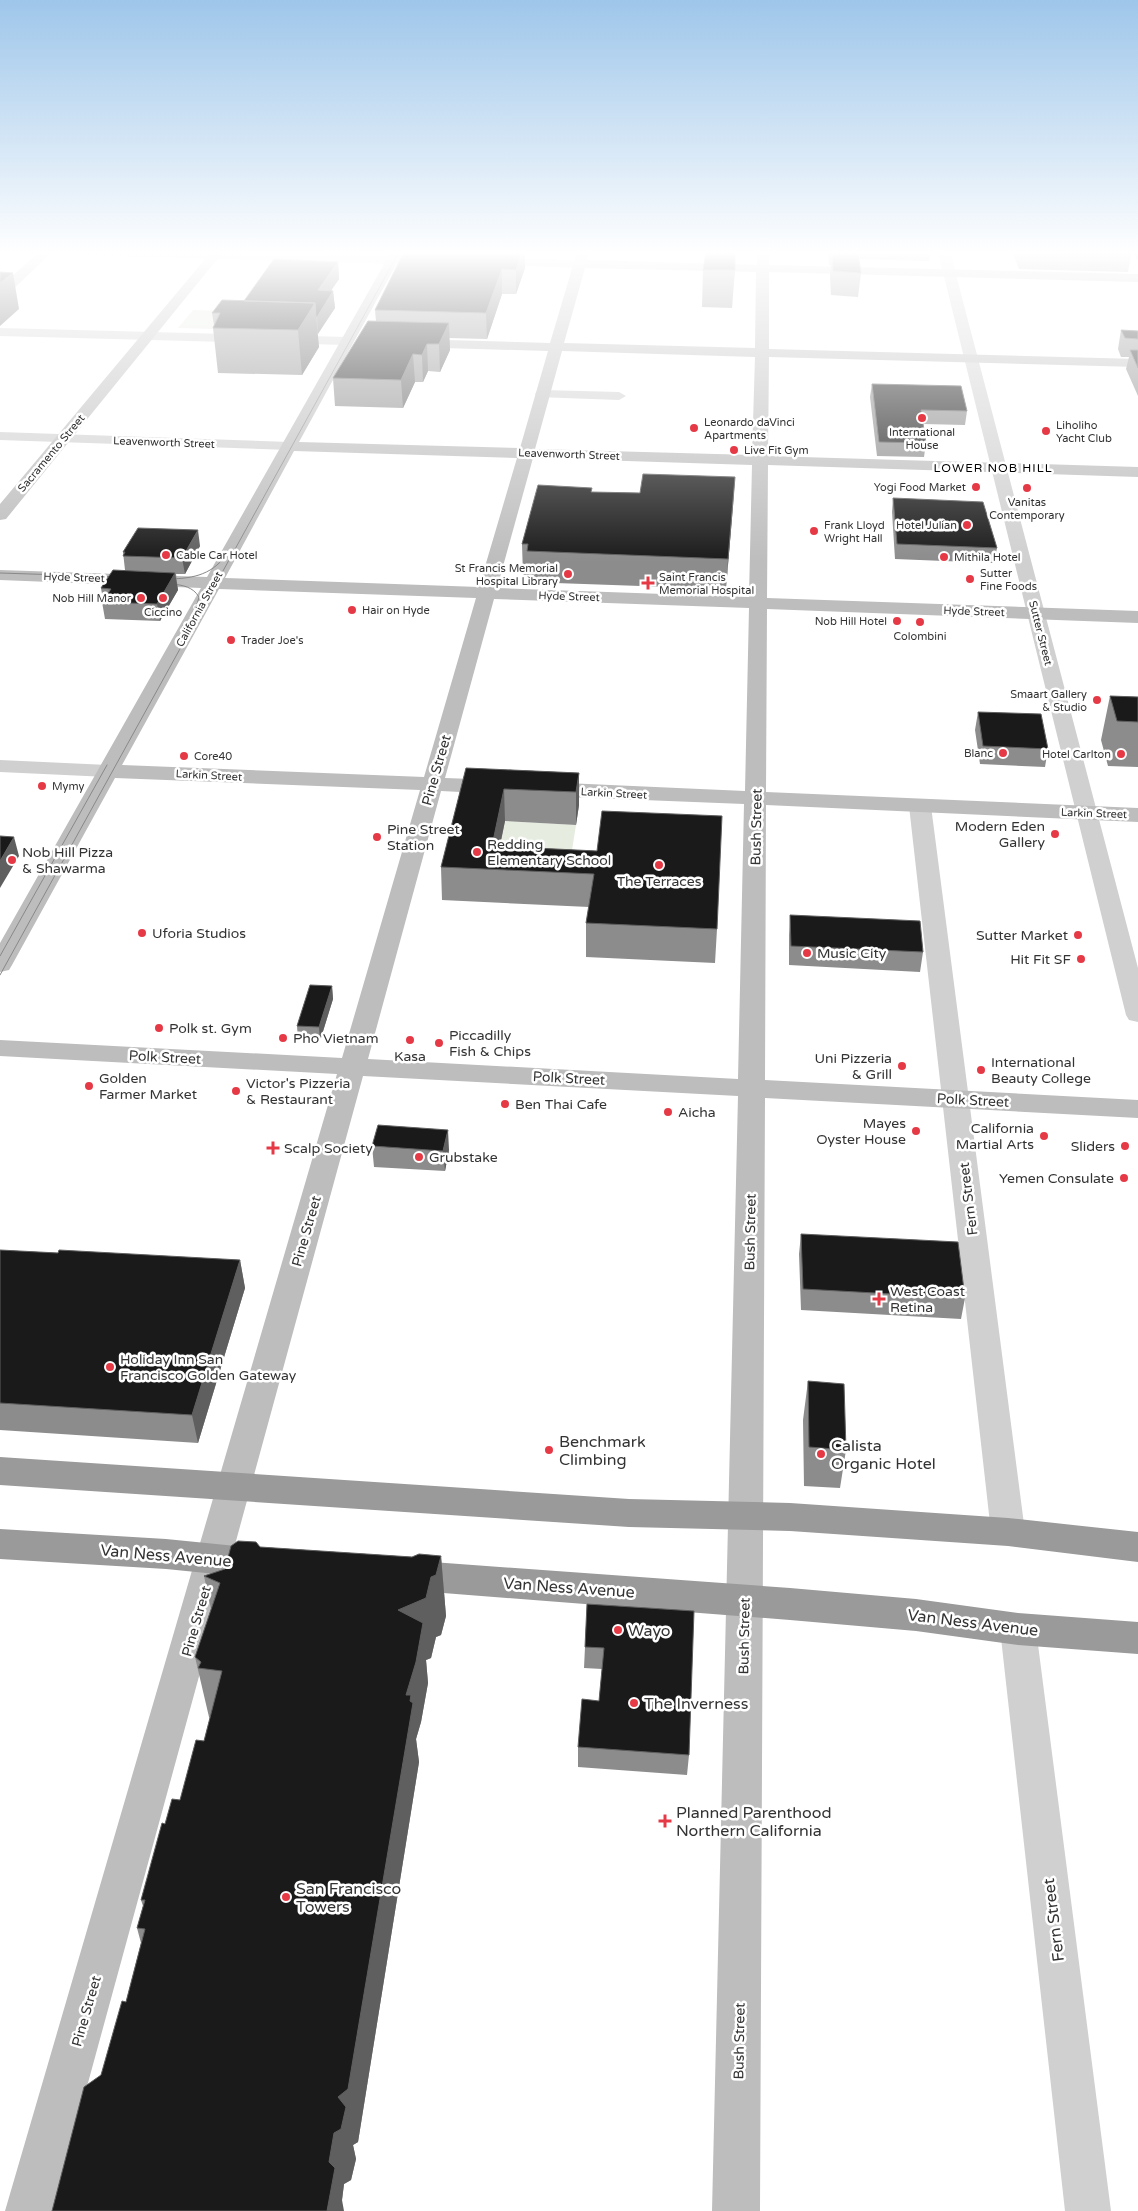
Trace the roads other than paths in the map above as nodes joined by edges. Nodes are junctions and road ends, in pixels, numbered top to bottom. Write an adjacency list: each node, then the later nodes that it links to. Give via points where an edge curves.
1 (132, 355): 12 (main road, Sacramento Street)
2 (345, 355): 13 (main road, California Street)
3 (554, 355): 9 (main road, Pine Street)
4 (762, 355): 15 (main road, Bush Street)
5 (838, 355): 7 (main road)
6 (970, 355): 7 (street, Sutter Street)
7 (971, 359): 8 (main road); 16 (street, Sutter Street)
8 (1138, 364)
9 (542, 394): 10 (street); 14 (main road, Pine Street)
10 (619, 396)
11 (0, 436): 12 (street, Leavenworth Street)
12 (63, 438): 13 (street, Leavenworth Street); 18 (main road, Sacramento Street)
13 (290, 446): 14 (main road, Leavenworth Street); 20 (main road, California Street)
14 (526, 453): 15 (main road, Leavenworth Street); 21 (main road, Pine Street)
15 (760, 460): 16 (main road, Leavenworth Street); 22 (main road, Bush Street)
16 (999, 468): 17 (main road, Leavenworth Street); 23 (street, Sutter Street)
17 (1138, 472)
18 (0, 515)
19 (0, 575): 20 (main road, Hyde Street)
20 (214, 582): 21 (main road, Hyde Street); 26 (main road, California Street)
21 (486, 592): 22 (main road, Hyde Street); 27 (main road, Pine Street)
22 (759, 603): 23 (main road, Hyde Street); 28 (main road, Bush Street)
23 (1036, 613): 24 (main road, Hyde Street); 30 (street, Sutter Street)
24 (1138, 617)
25 (0, 766): 26 (street, Larkin Street)
26 (108, 771): 27 (main road, Larkin Street); 32 (main road, California Street)
27 (432, 785): 28 (main road, Larkin Street); 35 (main road, Pine Street)
28 (756, 799): 29 (main road, Larkin Street); 36 (main road, Bush Street)
29 (920, 806): 30 (main road, Larkin Street); 37 (street, Fern Street)
30 (1087, 813): 31 (main road, Larkin Street); 33 (street, Sutter Street)
31 (1138, 815)
32 (0, 966)
33 (1138, 1015)
34 (0, 1048): 35 (main road, Polk Street)
35 (352, 1067): 36 (main road, Polk Street); 40 (main road, Pine Street)
36 (752, 1088): 37 (main road, Polk Street); 41 (main road, Bush Street)
37 (956, 1100): 38 (main road, Polk Street); 42 (street, Fern Street)
38 (1138, 1109)
39 (0, 1471): 40 (highway)
40 (234, 1487): 41 (highway, via 630,1513); 45 (main road, Pine Street)
41 (746, 1517): 42 (highway, via 790,1517); 48 (main road, Bush Street)
42 (1008, 1532): 44 (highway)
43 (0, 1544): 45 (highway, Van Ness Avenue)
44 (1138, 1547)
45 (214, 1559): 46 (highway, Van Ness Avenue); 51 (main road, Pine Street)
46 (295, 1567)
47 (374, 1573): 48 (highway, Van Ness Avenue)
48 (745, 1601): 49 (highway, Van Ness Avenue, via 916,1615); 52 (main road, Bush Street)
49 (1018, 1629): 50 (highway, Van Ness Avenue); 53 (street, Fern Street)
50 (1138, 1638)
51 (29, 2211)
52 (736, 2211)
53 (1088, 2211)

